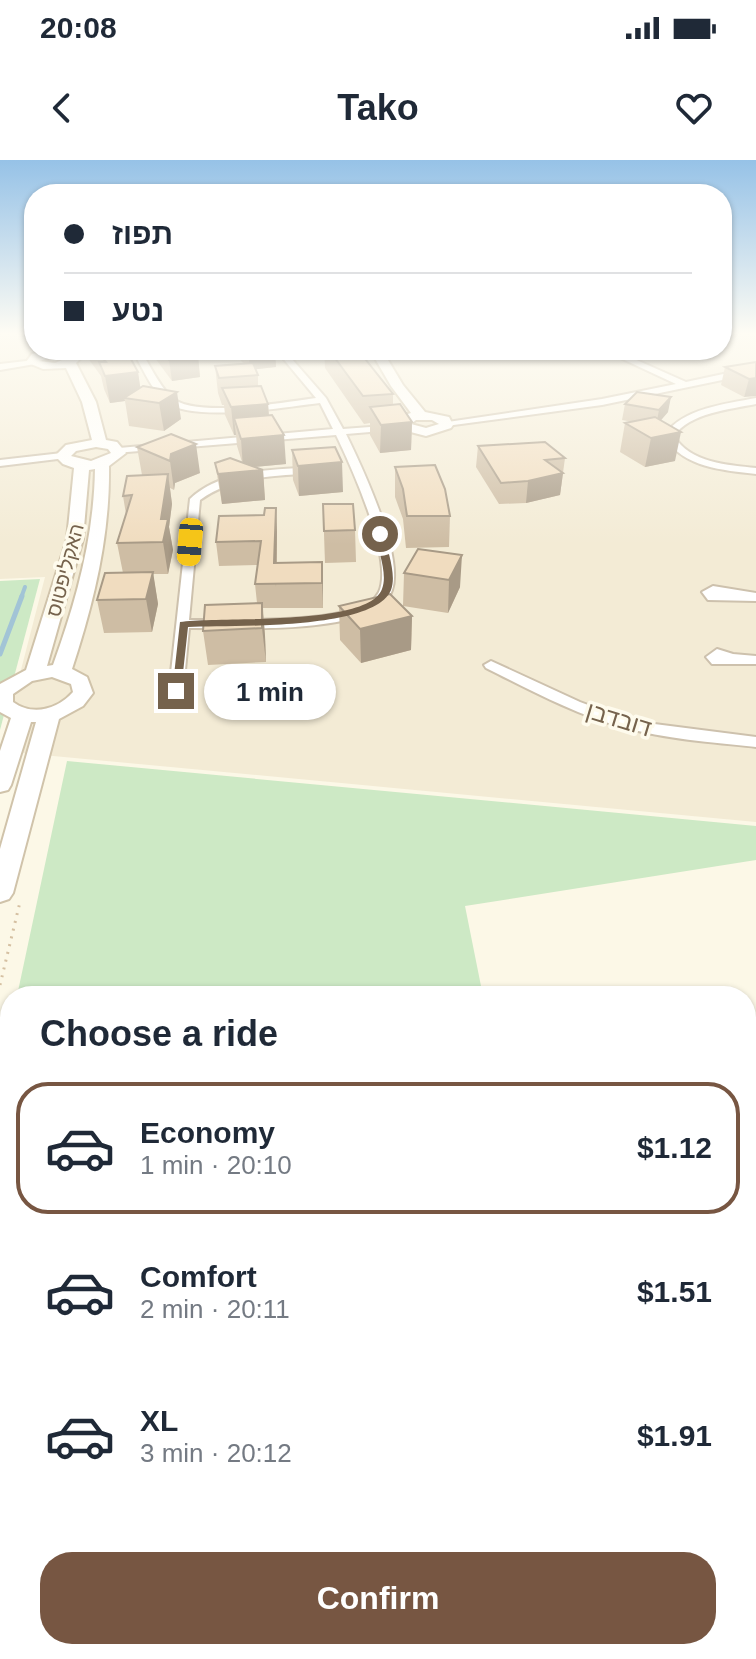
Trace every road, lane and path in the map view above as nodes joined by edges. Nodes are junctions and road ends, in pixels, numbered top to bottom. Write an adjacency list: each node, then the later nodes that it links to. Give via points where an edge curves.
1 (90, 405): 13 (main road)
2 (178, 405): 3 (street, via 210,409)
3 (261, 405)
4 (326, 405): 12 (street)
5 (412, 405): 8 (main road)
6 (581, 405): 9 (street)
7 (741, 405): 21 (street, via 678,424 669,436 694,457)
8 (420, 415): 9 (main road); 11 (main road, via 406,419)
9 (446, 423): 11 (main road, via 430,431)
10 (78, 426): 14 (main road)
11 (404, 426): 12 (street)
12 (341, 432): 15 (street); 20 (street)
13 (100, 443): 14 (main road); 15 (main road)
14 (81, 444): 16 (main road)
15 (119, 451): 18 (main road)
16 (62, 456): 17 (street); 19 (main road)
17 (0, 463)
18 (102, 463): 19 (main road); 28 (main road, האקליפטוס, via 96,548)
19 (82, 465): 29 (main road, האקליפטוס, via 75,539)
20 (344, 468): 24 (street, via 229,480 195,499); 24 (street, via 380,534 388,578 380,600 355,613 327,618)
21 (756, 471)
22 (724, 594): 23 (street)
23 (756, 597)
24 (184, 624): 30 (street)
25 (730, 658): 26 (street)
26 (756, 660)
27 (491, 665): 33 (street, דובדבן, via 627,724)
28 (61, 672): 29 (main road); 31 (main road, via 80,681 83,693)
29 (35, 674): 32 (main road, via 15,681 2,697 2,704)
30 (176, 691)
31 (49, 715): 32 (main road); 35 (main road)
32 (22, 716): 34 (main road)
33 (756, 742)
34 (0, 785)
35 (0, 893)

